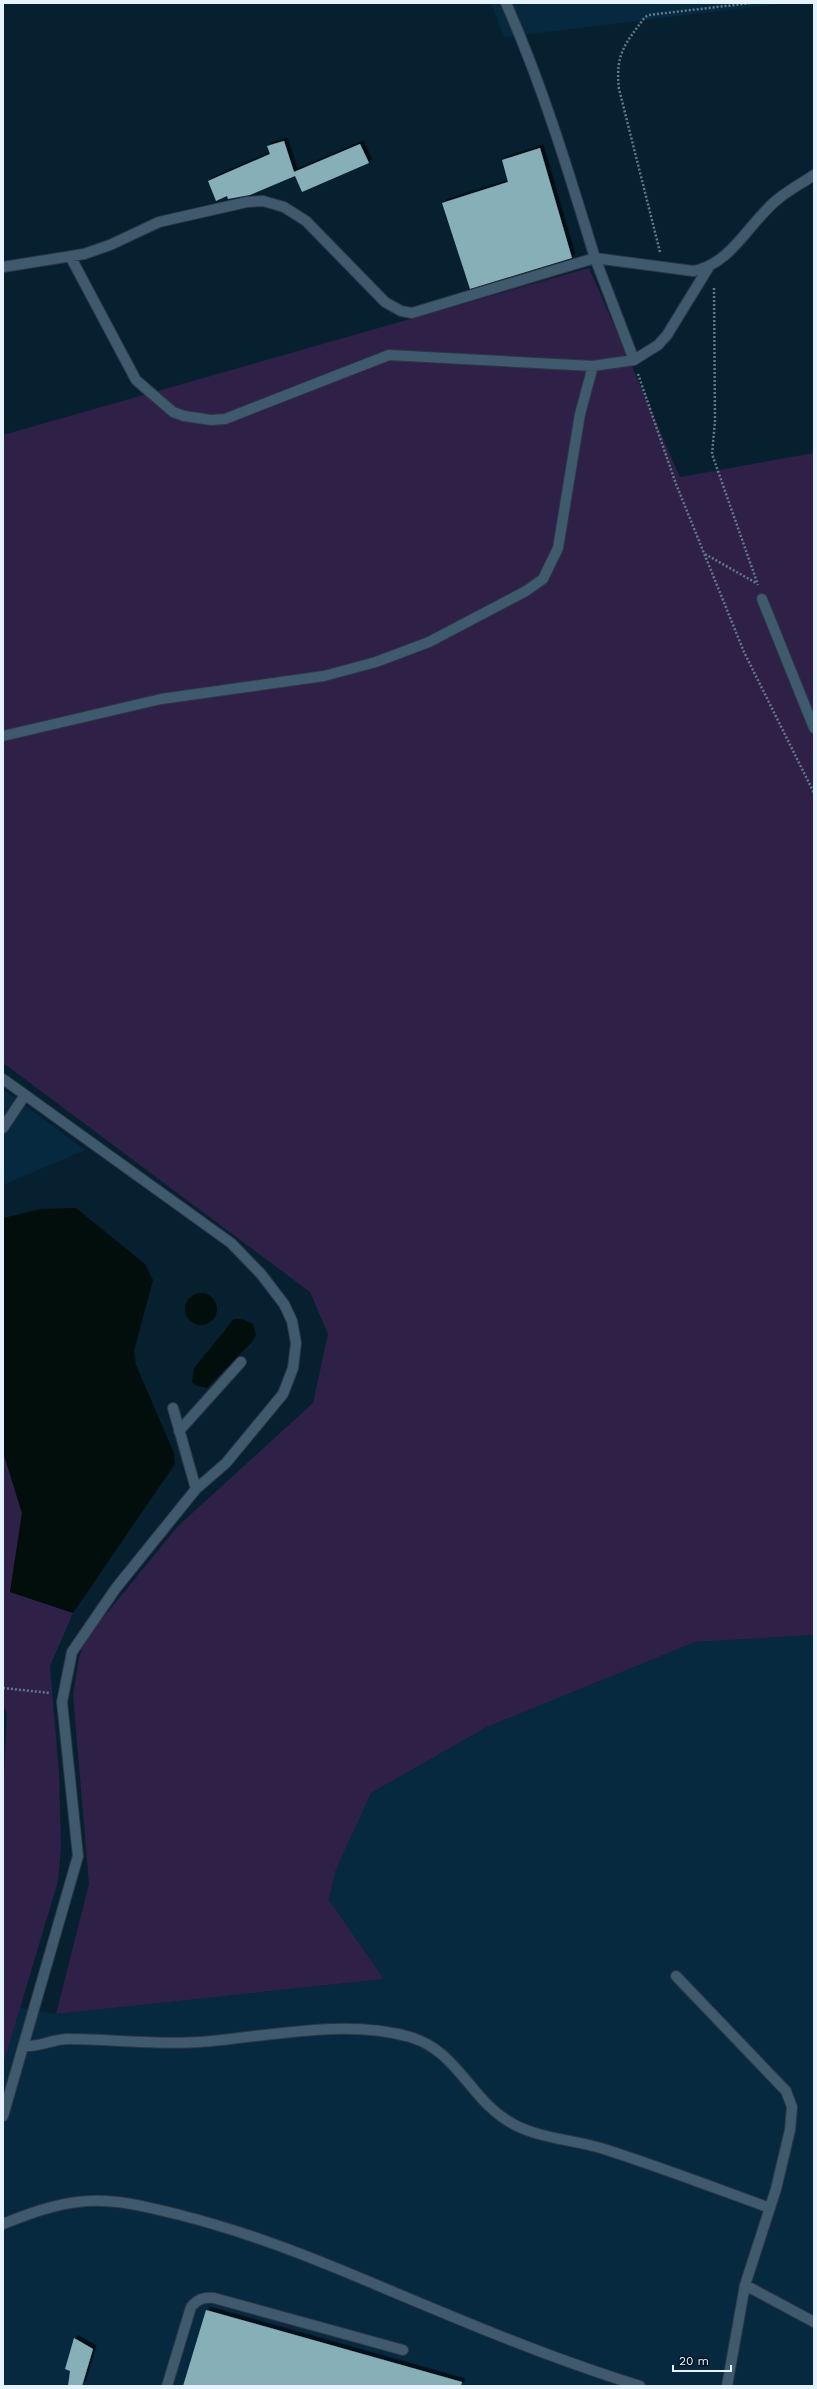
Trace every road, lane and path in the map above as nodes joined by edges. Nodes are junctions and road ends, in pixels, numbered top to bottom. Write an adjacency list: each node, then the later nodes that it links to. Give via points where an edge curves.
1 (506, 3): 5 (lane, via 537,76)
2 (751, 3): 8 (path, via 649,15 626,42 620,55 616,70 619,89)
3 (814, 175): 6 (lane, via 778,199 719,260)
4 (70, 256): 5 (lane, via 110,245 159,222 247,202 263,201 284,207 306,221 385,302 412,313); 7 (lane); 10 (lane, via 136,380 173,412 184,416 211,420 225,419 389,355)
5 (595, 258): 8 (lane); 9 (lane)
6 (710, 265): 8 (lane, via 693,271); 9 (lane, via 667,335 658,345); 12 (path, via 714,286 715,421 712,454)
7 (3, 267)
8 (664, 267)
9 (634, 360): 10 (lane); 11 (path, via 676,484)
10 (593, 366): 15 (lane, via 580,414 558,548 543,579 526,591 429,642 376,662 324,676 161,699)
11 (704, 554): 12 (path); 16 (path, via 744,652)
12 (757, 583): 13 (path)
13 (762, 599): 14 (lane)
14 (814, 728)
15 (3, 736)
16 (814, 793)
17 (3, 1079): 18 (lane)
18 (25, 1095): 19 (lane); 23 (lane, via 231,1243 261,1274 284,1304 292,1321 296,1342 293,1368 283,1394 226,1463)
19 (3, 1128)
20 (241, 1362): 22 (lane)
21 (173, 1408): 22 (lane)
22 (179, 1431): 23 (lane)
23 (196, 1489): 25 (lane, via 116,1588 72,1652)
24 (3, 1688): 25 (path)
25 (64, 1694): 27 (lane, via 62,1702 78,1856)
26 (676, 1976): 29 (lane, via 786,2091 792,2107 790,2130)
27 (25, 2046): 28 (lane); 29 (lane, via 65,2039 198,2042 329,2030 372,2031 410,2037 431,2045 444,2054 493,2112 517,2126 602,2148)
28 (3, 2116)
29 (770, 2208): 31 (lane)
30 (3, 2224): 35 (lane, via 70,2203 104,2201 143,2206 216,2224 275,2243 538,2350)
31 (745, 2285): 32 (lane); 36 (lane)
32 (814, 2322)
33 (402, 2350): 34 (lane, via 206,2297 191,2307)
34 (167, 2386)
35 (640, 2386)
36 (727, 2386)

